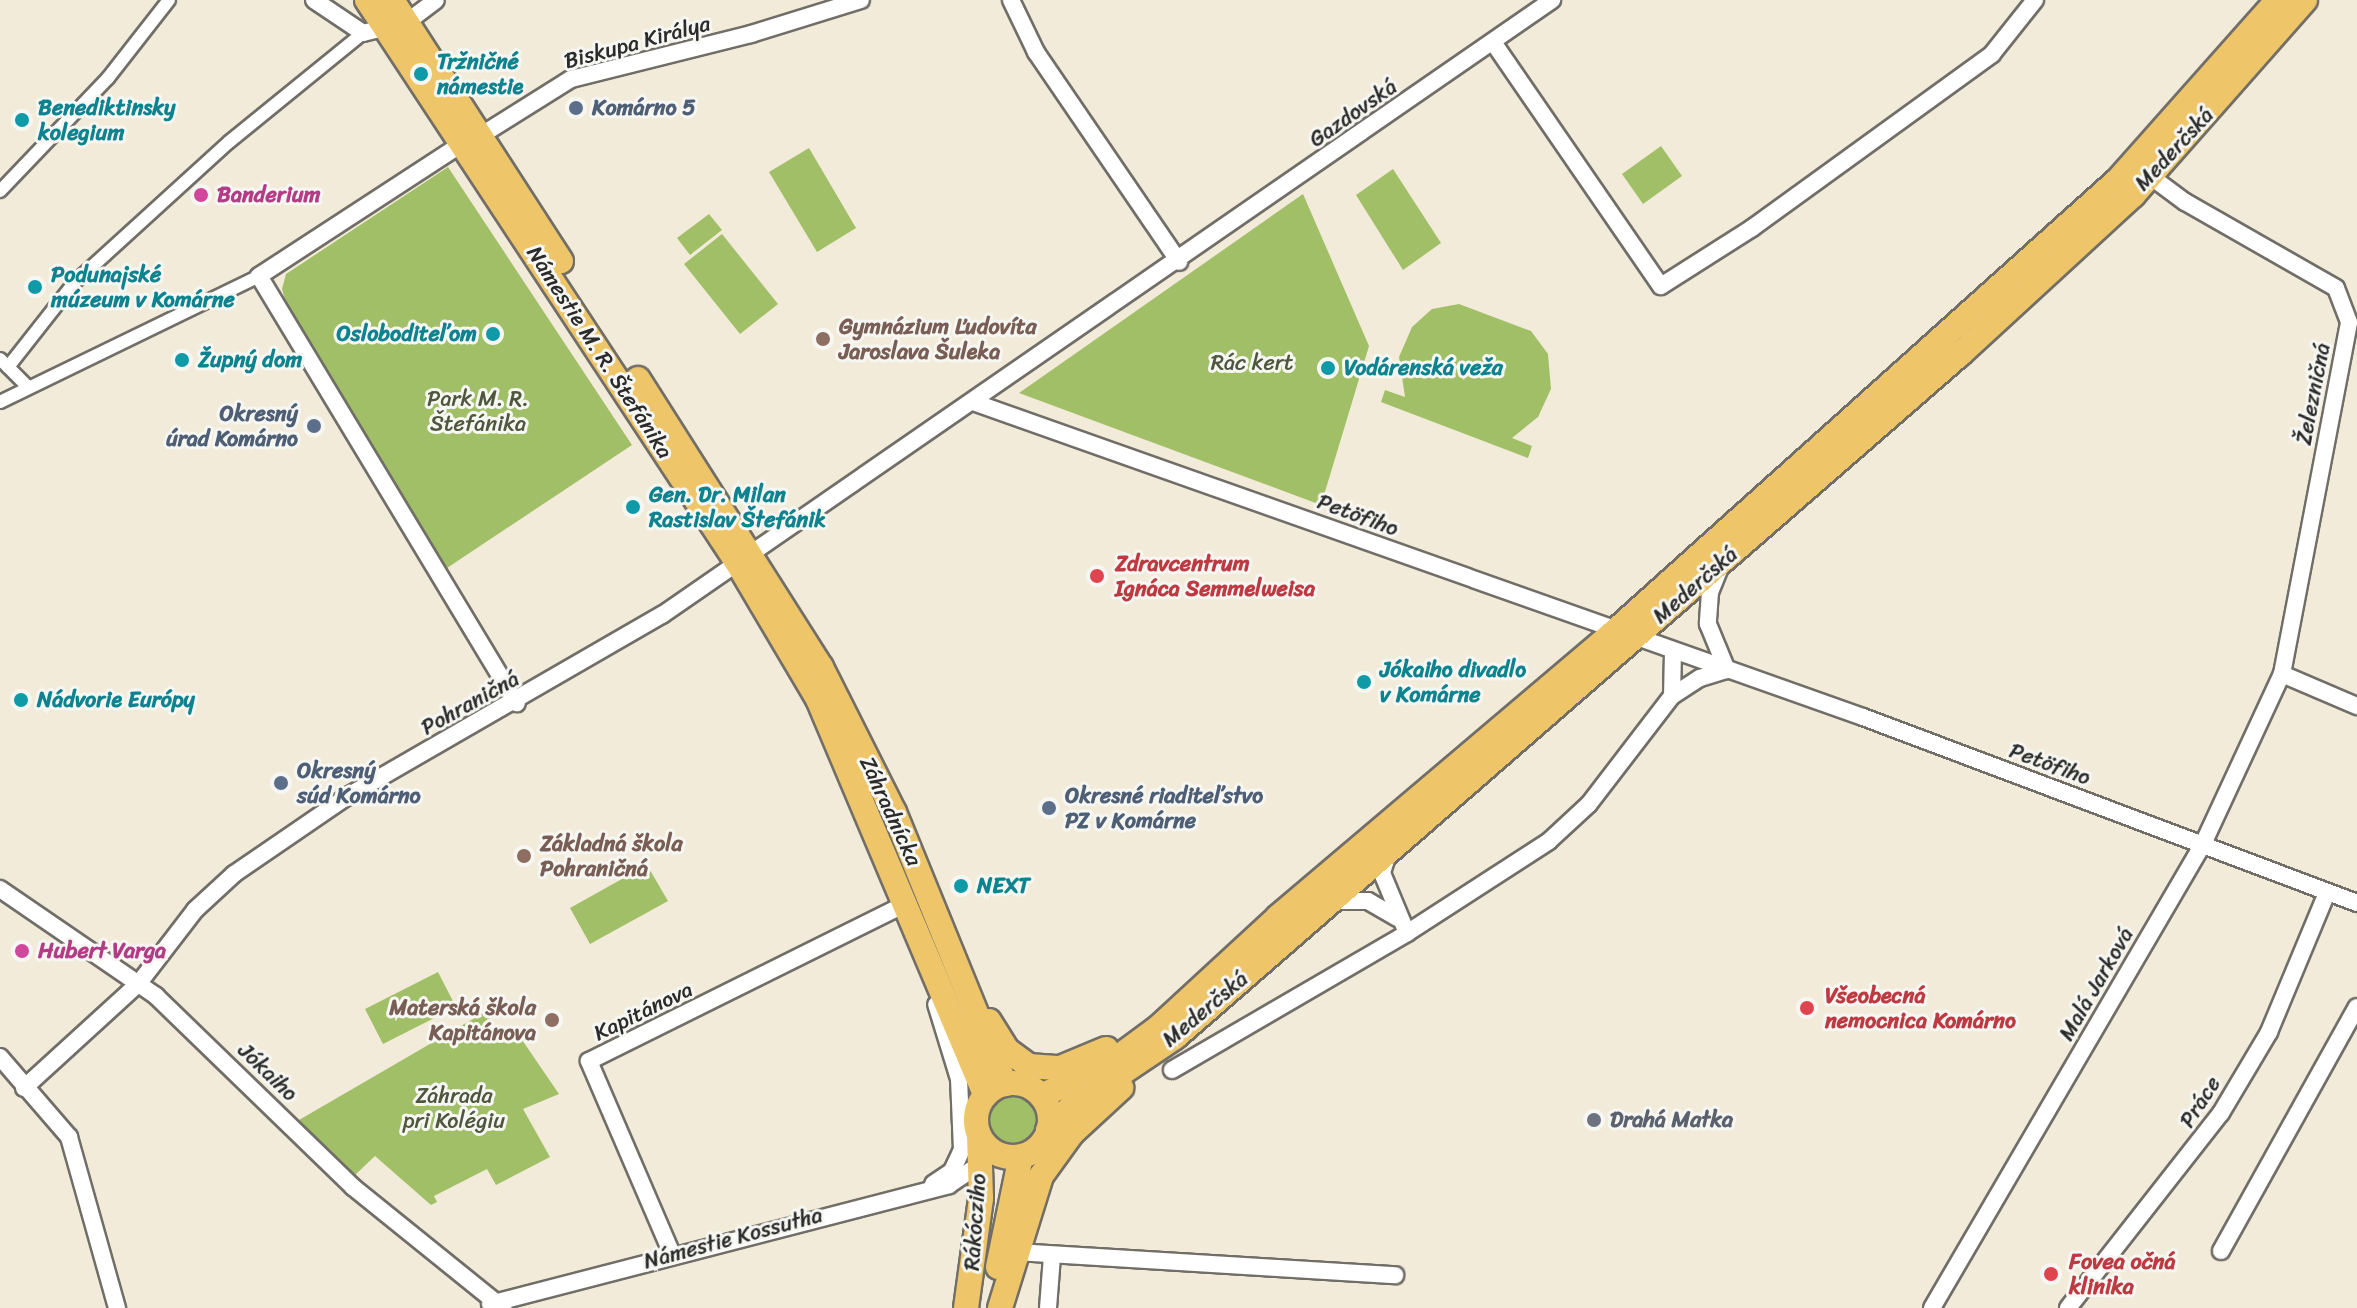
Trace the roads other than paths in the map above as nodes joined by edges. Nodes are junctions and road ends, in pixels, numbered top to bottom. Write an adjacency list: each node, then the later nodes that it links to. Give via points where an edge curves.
1 (169, 0): 17 (street, via 108,78)
2 (314, 0): 12 (street)
3 (367, 0): 12 (main road)
4 (392, 0): 12 (main road)
5 (436, 0): 12 (street)
6 (861, 0): 14 (street, Biskupa Királya, via 571,79)
7 (1011, 0): 18 (street, via 1036,52)
8 (1552, 0): 13 (street, Gazdovská)
9 (2035, 0): 13 (street, via 1992,54 1752,228 1661,286)
10 (2278, 0): 15 (main road, Mederčská)
11 (2303, 1): 16 (main road, Mederčská)
12 (385, 28): 14 (main road); 20 (street, via 229,142 74,283)
13 (1493, 42): 18 (street, Gazdovská)
14 (472, 139): 19 (street, Biskupa Királya); 24 (main road)
15 (2152, 145): 16 (street); 26 (main road, Mederčská)
16 (2150, 176): 25 (main road, Mederčská, via 2038,285); 29 (street, Železničná, via 2185,202 2336,288 2349,322)
17 (0, 191)
18 (1179, 262): 23 (street, Gazdovská)
19 (259, 276): 21 (street); 31 (street)
20 (4, 363): 21 (street)
21 (28, 387): 22 (street)
22 (0, 402)
23 (973, 402): 24 (street, Pohraničná); 26 (street, Petöfiho)
24 (744, 556): 31 (street, Pohraničná, via 662,615); 39 (main road, Záhradnícka, via 818,699); 42 (main road, Záhradnícka, via 821,667)
25 (1722, 562): 26 (main road, Mederčská); 28 (street, via 1710,592 1708,624)
26 (1624, 636): 27 (street, Petöfiho); 34 (main road, Mederčská); 45 (main road, Mederčská)
27 (1673, 652): 28 (street, Petöfiho); 30 (street, Mederčská)
28 (1727, 670): 30 (street, Mederčská, via 1700,678); 33 (street, Petöfiho)
29 (2282, 674): 32 (street); 33 (street, Malá Jarková)
30 (1672, 696): 41 (street, Mederčská, via 1589,804 1549,841)
31 (517, 703): 44 (street, Pohraničná, via 348,796 234,874 195,910)
32 (2357, 706)
33 (2203, 844): 36 (street, Petöfiho); 64 (street, Malá Jarková)
34 (1388, 854): 37 (main road, Mederčská); 40 (street, via 1382,873)
35 (0, 889): 44 (street, Jókaiho)
36 (2327, 893): 38 (street, Petöfiho); 70 (street, Práce, via 2269,1032 2221,1113)
37 (1334, 901): 40 (street, via 1368,901); 47 (main road, Mederčská)
38 (2357, 903)
39 (903, 905): 43 (main road, Záhradnícka); 60 (street, Kapitánova, via 589,1061)
40 (1398, 918): 41 (street)
41 (1407, 933): 49 (street, Mederčská)
42 (949, 944): 45 (main road, via 1007,1050 1029,1066 1060,1068 1087,1058 1141,1031); 51 (main road, Záhradnícka)
43 (920, 949): 51 (main road, Záhradnícka); 57 (street, via 961,1090 960,1159)
44 (139, 983): 50 (street, Pohraničná); 63 (street, Jókaiho, via 353,1187)
45 (1186, 999): 52 (main road, Mederčská, via 1109,1064)
46 (2357, 1007): 58 (street)
47 (1175, 1037): 53 (main road, Mederčská, via 1071,1107); 59 (main road, via 1053,1155)
48 (0, 1057): 50 (street)
49 (1172, 1070)
50 (24, 1088): 65 (street, via 69,1137)
51 (995, 1090): 52 (main road, via 1024,1085); 54 (main road, via 976,1117)
52 (1041, 1096): 53 (main road, via 1049,1112)
53 (1048, 1130): 55 (main road, via 1036,1148)
54 (979, 1135): 55 (main road, via 996,1153); 56 (main road, Rákócziho)
55 (1021, 1156): 67 (main road, Rákócziho)
56 (979, 1165): 57 (street, Námestie Kossutha, via 958,1182); 66 (main road, Rákócziho, via 981,1198)
57 (931, 1185): 60 (street, Námestie Kossutha)
58 (2221, 1251)
59 (1016, 1252): 61 (street); 68 (main road)
60 (672, 1254): 63 (street, Námestie Kossutha)
61 (1052, 1256): 62 (street); 69 (street)
62 (1395, 1275)
63 (494, 1306)
64 (1940, 1306)
65 (117, 1308)
66 (966, 1308)
67 (989, 1308)
68 (1000, 1308)
69 (1048, 1308)
70 (2068, 1308)

